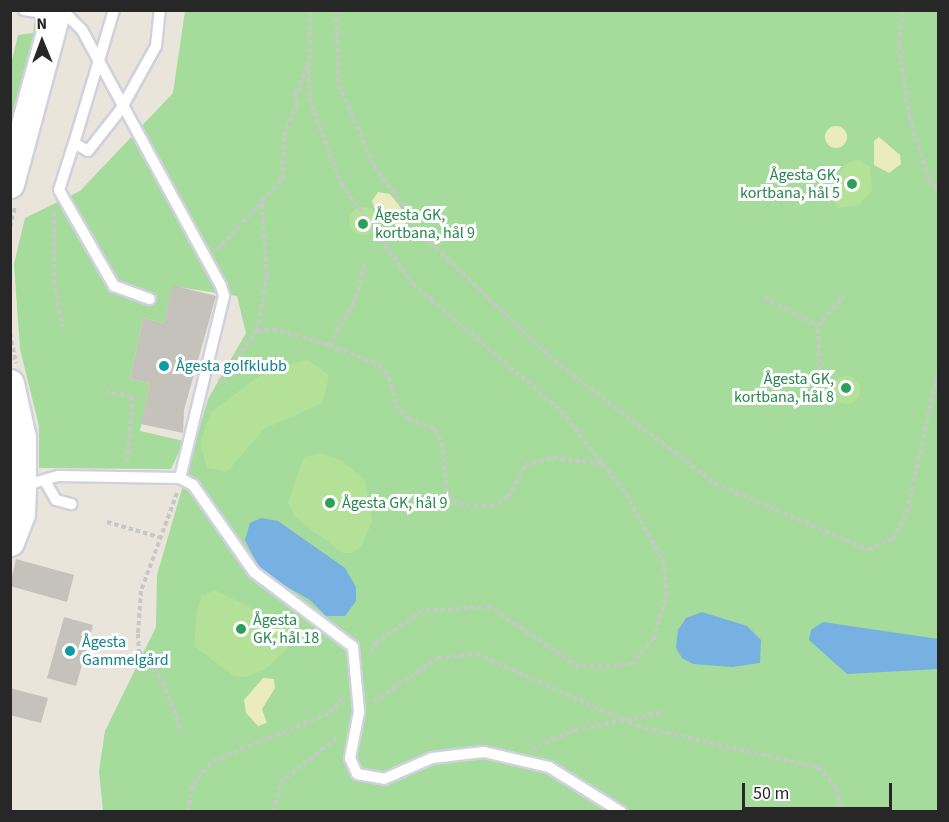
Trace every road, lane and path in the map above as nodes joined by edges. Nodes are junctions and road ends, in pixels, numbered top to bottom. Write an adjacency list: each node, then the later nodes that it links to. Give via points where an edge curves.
1 (24, 10): 7 (lane)
2 (114, 10): 9 (lane)
3 (160, 10): 10 (lane, via 156,46)
4 (310, 10): 8 (path)
5 (336, 10): 25 (path, via 339,85 375,166 430,242 555,361 715,483 868,550 893,539 907,512)
6 (903, 10): 13 (path, via 899,46 909,117 929,179)
7 (56, 13): 9 (lane, via 69,17); 12 (street)
8 (309, 57): 15 (path, via 284,136 283,179); 30 (path, via 309,98 341,184 413,284 561,411)
9 (98, 60): 10 (lane); 11 (lane)
10 (121, 109): 11 (lane, via 88,151); 17 (lane)
11 (74, 143): 14 (lane)
12 (10, 184)
13 (939, 189)
14 (58, 190): 20 (lane, via 114,286); 21 (path, via 54,280)
15 (261, 197): 17 (path); 23 (path, via 268,267)
16 (365, 261): 24 (path, via 357,298)
17 (208, 264): 29 (lane, via 224,296)
18 (844, 295): 22 (path)
19 (764, 297): 22 (path)
20 (150, 299)
21 (62, 326)
22 (818, 327): 26 (path)
23 (256, 331): 24 (path, via 273,329); 29 (path, via 213,391)
24 (329, 345): 30 (path, via 379,365 389,377 396,405 408,419 435,429 442,443 447,495 459,504 491,507 508,497 525,465 553,458)
25 (939, 371)
26 (820, 378)
27 (10, 384): 33 (street)
28 (105, 391): 32 (path, via 133,397)
29 (202, 393): 31 (lane)
30 (603, 465): 38 (path, via 663,561 668,592 654,638 632,664 579,667 490,607 422,611)
31 (180, 478): 32 (lane); 36 (path); 39 (lane, via 206,500 254,572 341,634 353,647)
32 (126, 479): 33 (lane, via 58,476)
33 (34, 484): 34 (lane, via 56,500); 37 (street)
34 (71, 504)
35 (107, 522): 36 (path)
36 (159, 537): 43 (path, via 141,591 139,651 163,682)
37 (10, 542)
38 (377, 642)
39 (359, 674): 40 (lane); 45 (path, via 330,713 213,761 193,784)
40 (358, 712): 42 (path, via 438,658 477,654); 44 (lane, via 350,758 357,774 384,779 432,758 465,751); 46 (path, via 346,730 280,783)
41 (664, 712): 42 (path)
42 (621, 720): 44 (path, via 546,739); 48 (path, via 818,767 837,788)
43 (182, 734)
44 (522, 758): 47 (lane, via 549,767)
45 (187, 812)
46 (274, 812)
47 (621, 812)
48 (841, 812)

